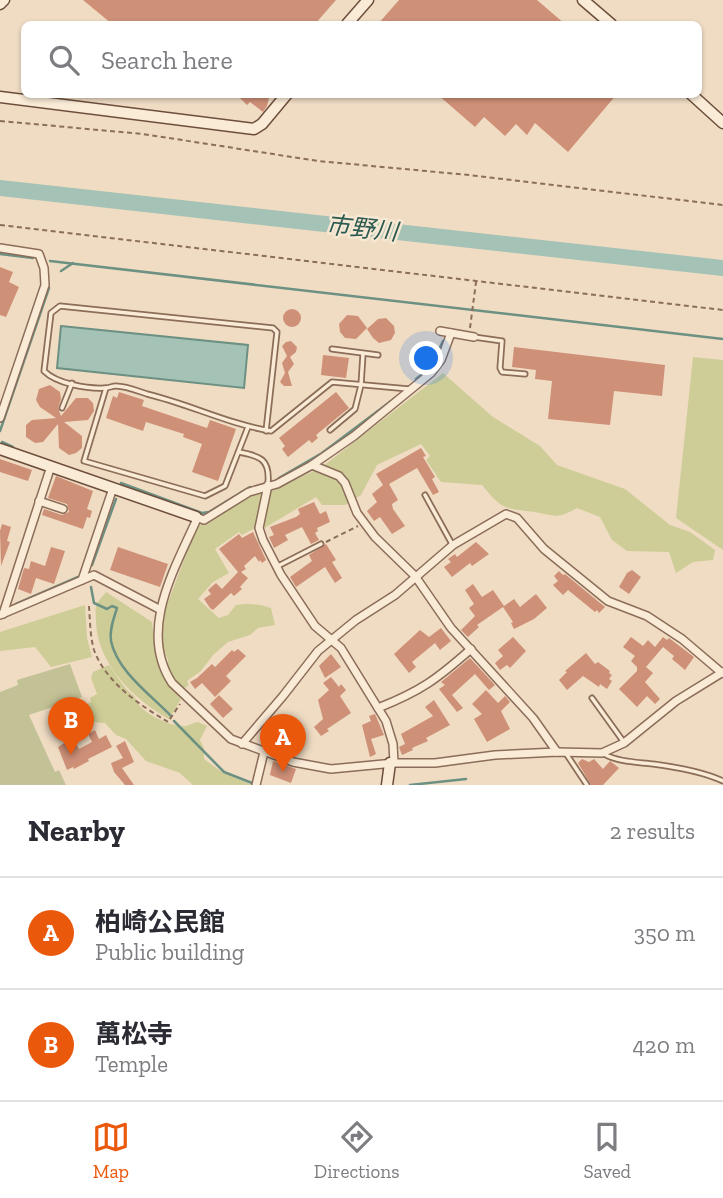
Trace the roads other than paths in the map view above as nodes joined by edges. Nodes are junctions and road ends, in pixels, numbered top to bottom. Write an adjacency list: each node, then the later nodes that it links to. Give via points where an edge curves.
1 (4, 0): 4 (street)
2 (368, 0): 5 (street)
3 (583, 0): 6 (street)
4 (0, 4)
5 (350, 21)
6 (608, 21)
7 (0, 97): 8 (street, via 254,129)
8 (284, 98)
9 (695, 98): 10 (street)
10 (723, 123)
11 (0, 248): 24 (street, via 39,254 45,285)
12 (440, 331): 13 (street)
13 (451, 333): 14 (street); 22 (street, via 438,366)
14 (472, 336): 18 (lane, via 502,341 502,372)
15 (332, 349): 16 (lane)
16 (363, 354): 17 (lane); 20 (lane)
17 (378, 355)
18 (525, 374)
19 (72, 383): 21 (lane); 23 (lane); 26 (lane, via 44,371 51,313 60,306 273,328 277,332)
20 (361, 385): 22 (lane); 26 (lane, via 332,382 271,431); 27 (lane, via 355,410)
21 (106, 388): 25 (lane, via 116,386 170,400); 29 (lane, via 84,461 205,496 225,486)
22 (411, 390): 31 (street)
23 (62, 408)
24 (0, 418)
25 (248, 427): 26 (lane); 29 (lane)
26 (266, 430)
27 (330, 430)
28 (0, 449): 30 (street)
29 (239, 452): 32 (lane, via 262,460 269,471)
30 (51, 466): 33 (street); 35 (street)
31 (312, 466): 32 (street); 41 (street, via 339,476 364,523)
32 (268, 485): 37 (street, via 204,520); 40 (street, via 259,528)
33 (113, 488): 37 (street); 42 (street)
34 (425, 495): 39 (lane)
35 (39, 501): 36 (street); 44 (street)
36 (62, 509)
37 (196, 517): 43 (street)
38 (321, 544): 40 (lane)
39 (453, 545): 41 (street); 47 (street, via 502,515 513,515 544,549 608,601 647,616)
40 (278, 566): 45 (street, via 315,626)
41 (415, 576): 45 (street); 46 (street)
42 (82, 580): 43 (street, via 100,576); 44 (street)
43 (159, 609): 51 (street, via 158,642 164,672 221,732)
44 (2, 614)
45 (332, 640): 49 (street); 51 (street)
46 (471, 649): 49 (street, via 421,690); 53 (street)
47 (722, 672): 50 (street, via 676,701)
48 (592, 698): 50 (lane)
49 (379, 708): 55 (street, via 390,732)
50 (624, 743): 54 (street)
51 (242, 744): 52 (street)
52 (264, 752): 55 (street, via 331,769); 57 (street)
53 (561, 752): 54 (street); 55 (street); 59 (lane)
54 (603, 752): 56 (lane, via 616,759 686,769)
55 (392, 763): 58 (street)
56 (723, 781)
57 (256, 785)
58 (387, 785)
59 (587, 785)

